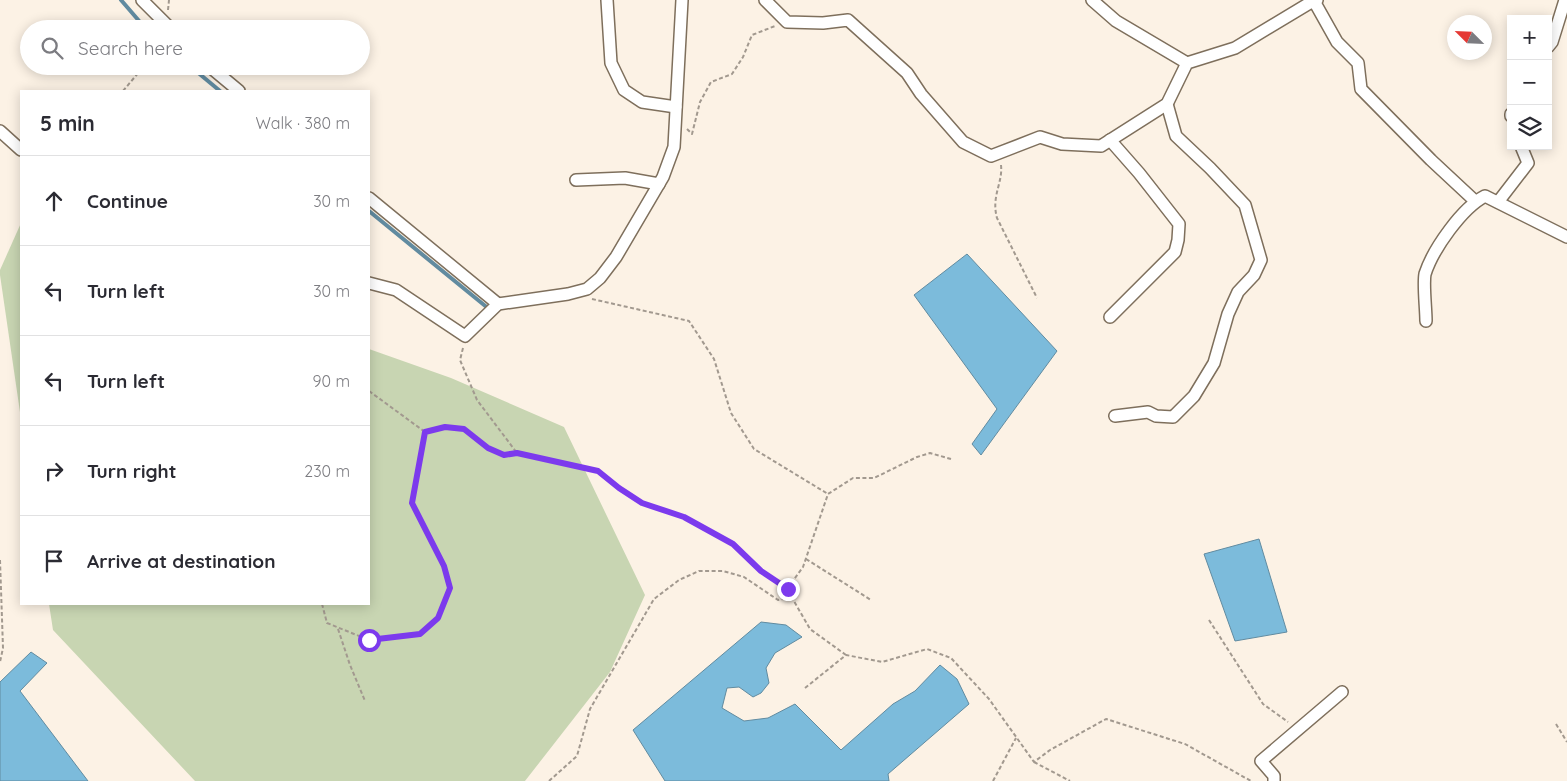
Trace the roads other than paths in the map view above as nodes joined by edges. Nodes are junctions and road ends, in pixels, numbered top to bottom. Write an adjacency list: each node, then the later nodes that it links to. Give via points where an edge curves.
1 (142, 0): 8 (street)
2 (607, 0): 14 (street, via 611,63 624,90 642,102)
3 (682, 0): 14 (street)
4 (766, 0): 16 (street, via 787,22 848,20 907,73 920,94 963,142 991,156 1040,137 1062,144 1101,146)
5 (1092, 0): 10 (street, via 1116,21)
6 (1565, 0): 9 (street)
7 (1316, 1): 10 (street, via 1235,48); 22 (street, via 1337,42 1358,63 1361,89)
8 (162, 20)
9 (1552, 42)
10 (1187, 62): 13 (street)
11 (220, 75): 12 (street)
12 (238, 90)
13 (1167, 104): 16 (street); 29 (street, via 1176,136 1245,206 1261,260 1254,275 1238,292 1214,363 1194,396 1173,417 1148,412)
14 (676, 112): 20 (street, via 674,147)
15 (0, 131): 17 (street)
16 (1110, 140): 27 (street, via 1179,224 1175,252)
17 (20, 149)
18 (1523, 150): 23 (street, via 1528,163)
19 (576, 180): 20 (street, via 625,178)
20 (659, 184): 26 (street, via 616,257 587,290)
21 (370, 199): 26 (street)
22 (1475, 201): 23 (street, via 1485,196); 28 (street, via 1442,239 1425,275)
23 (1498, 202): 24 (street)
24 (1567, 237)
25 (370, 283): 26 (street, via 396,290 465,336)
26 (498, 304)
27 (1110, 317)
28 (1426, 320)
29 (1115, 416)
30 (1342, 692): 31 (street, via 1261,761 1274,776)
31 (1274, 781)

